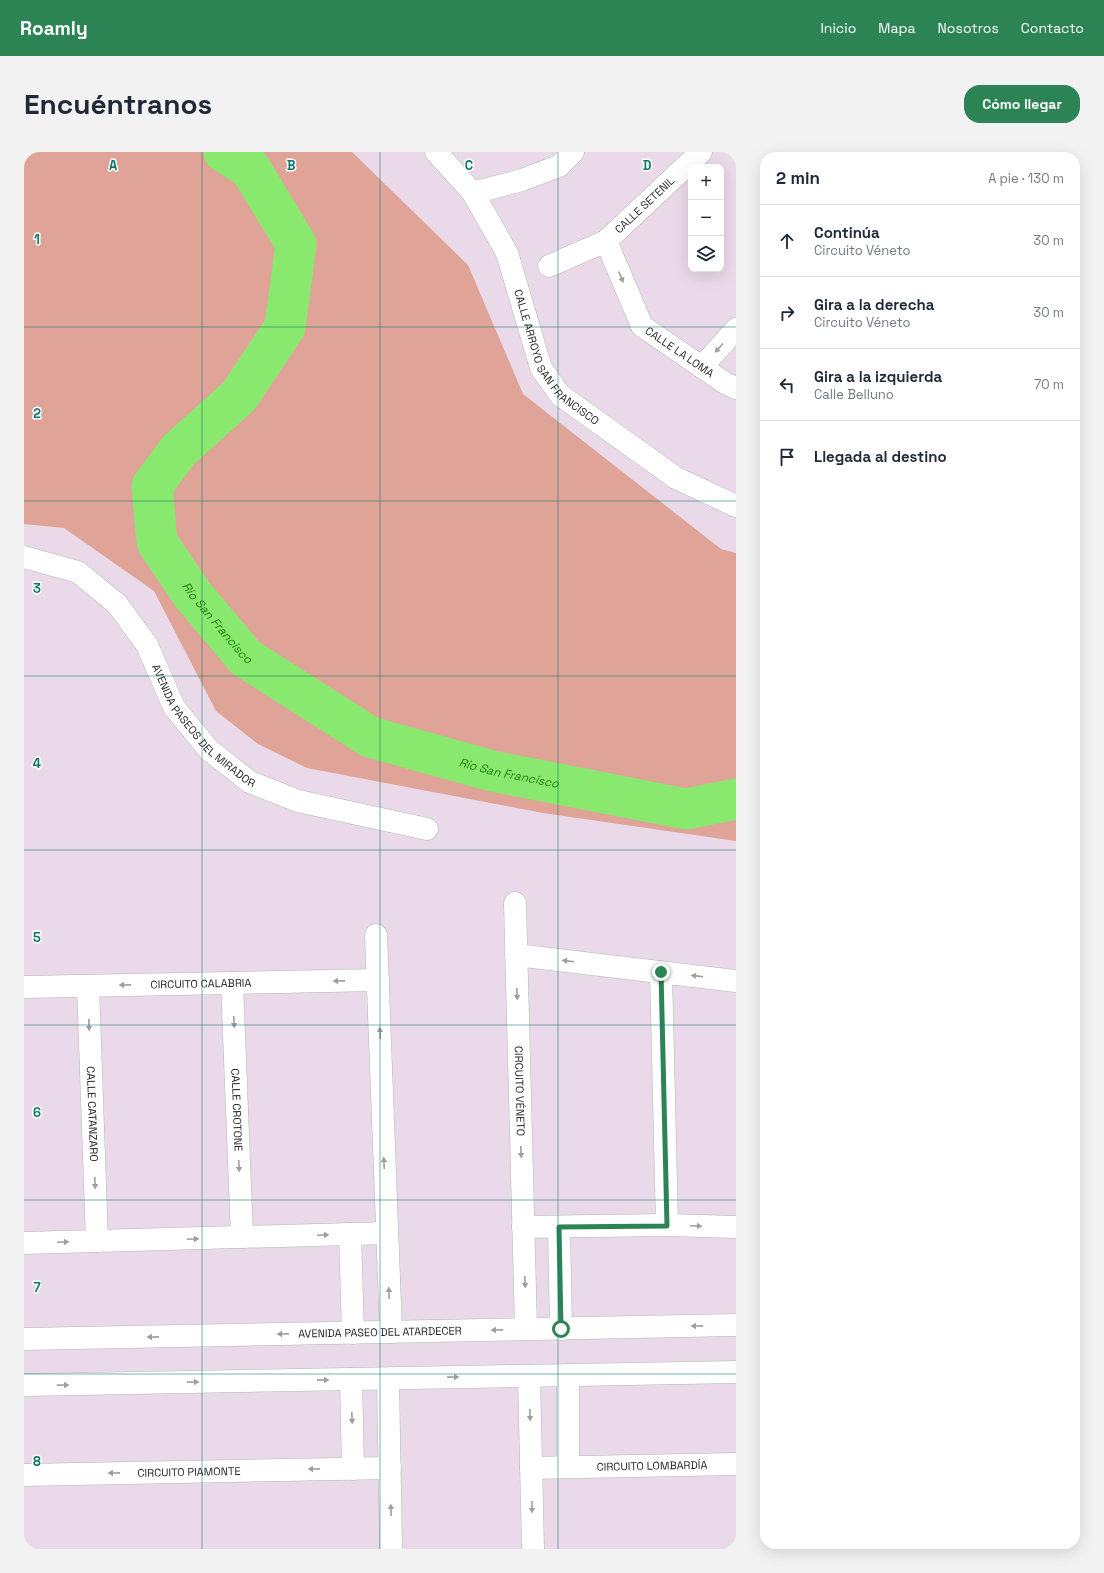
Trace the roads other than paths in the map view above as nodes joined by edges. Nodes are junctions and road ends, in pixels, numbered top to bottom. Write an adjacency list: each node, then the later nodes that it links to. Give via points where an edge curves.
1 (436, 152): 4 (street, CALLE ARROYO SAN FRANCISCO)
2 (573, 152): 4 (street, via 559,166 522,180)
3 (701, 152): 5 (street, CALLE SETENIL)
4 (473, 193): 10 (street, CALLE ARROYO SAN FRANCISCO, via 507,253 541,368 560,395 676,478)
5 (606, 241): 6 (street, CALLE SETENIL); 8 (street, CALLE LA LOMA, one-way to 8, via 642,326)
6 (549, 266)
7 (736, 329): 8 (street, one-way to 8)
8 (702, 367): 9 (street, CALLE LA LOMA)
9 (736, 388)
10 (736, 506)
11 (24, 557): 12 (street, AVENIDA PASEOS DEL MIRADOR, via 78,572 117,604 147,645 174,707 209,750 250,782 298,801)
12 (427, 829)
13 (515, 903): 15 (street, CIRCUITO VÉNETO)
14 (376, 935): 17 (street)
15 (516, 955): 16 (street, one-way to 15); 23 (street, CIRCUITO VÉNETO, one-way to 23)
16 (661, 972): 18 (street, one-way to 16); 22 (street)
17 (378, 980): 19 (street, CIRCUITO CALABRIA, one-way to 19); 26 (street, one-way to 17)
18 (736, 981)
19 (232, 983): 20 (street, CIRCUITO CALABRIA, one-way to 20); 28 (street, CALLE CROTONE, one-way to 28)
20 (88, 986): 21 (street, CIRCUITO CALABRIA); 29 (street, CALLE CATANZARO, one-way to 29)
21 (24, 987)
22 (667, 1226): 24 (street); 25 (street, one-way to 25)
23 (523, 1227): 24 (street); 32 (street, CIRCUITO VÉNETO, one-way to 32)
24 (559, 1227): 33 (street)
25 (736, 1227)
26 (387, 1233): 27 (street); 34 (street, one-way to 26)
27 (350, 1234): 28 (street, one-way to 27); 35 (street)
28 (242, 1237): 29 (street, one-way to 28)
29 (97, 1241): 30 (street, one-way to 29)
30 (24, 1243)
31 (736, 1325): 33 (street, AVENIDA PASEO DEL ATARDECER, one-way to 33)
32 (526, 1329): 33 (street, AVENIDA PASEO DEL ATARDECER); 34 (street, AVENIDA PASEO DEL ATARDECER, one-way to 34)
33 (561, 1329)
34 (390, 1332): 35 (street, AVENIDA PASEO DEL ATARDECER)
35 (353, 1333): 36 (street, AVENIDA PASEO DEL ATARDECER, one-way to 36)
36 (24, 1339)
37 (736, 1372): 38 (street)
38 (568, 1375): 39 (street); 44 (street)
39 (529, 1376): 41 (street, one-way to 39); 46 (street, one-way to 46)
40 (351, 1379): 41 (street); 42 (street, one-way to 40); 47 (street, one-way to 47)
41 (388, 1379): 45 (street)
42 (24, 1385)
43 (736, 1464): 44 (street, CIRCUITO LOMBARDÍA)
44 (568, 1467): 46 (street, CIRCUITO LOMBARDÍA)
45 (390, 1468): 47 (street, CIRCUITO PIAMONTE); 49 (street, one-way to 45)
46 (531, 1468): 50 (street, one-way to 50)
47 (353, 1469): 48 (street, CIRCUITO PIAMONTE, one-way to 48)
48 (24, 1475)
49 (391, 1549)
50 (533, 1549)

